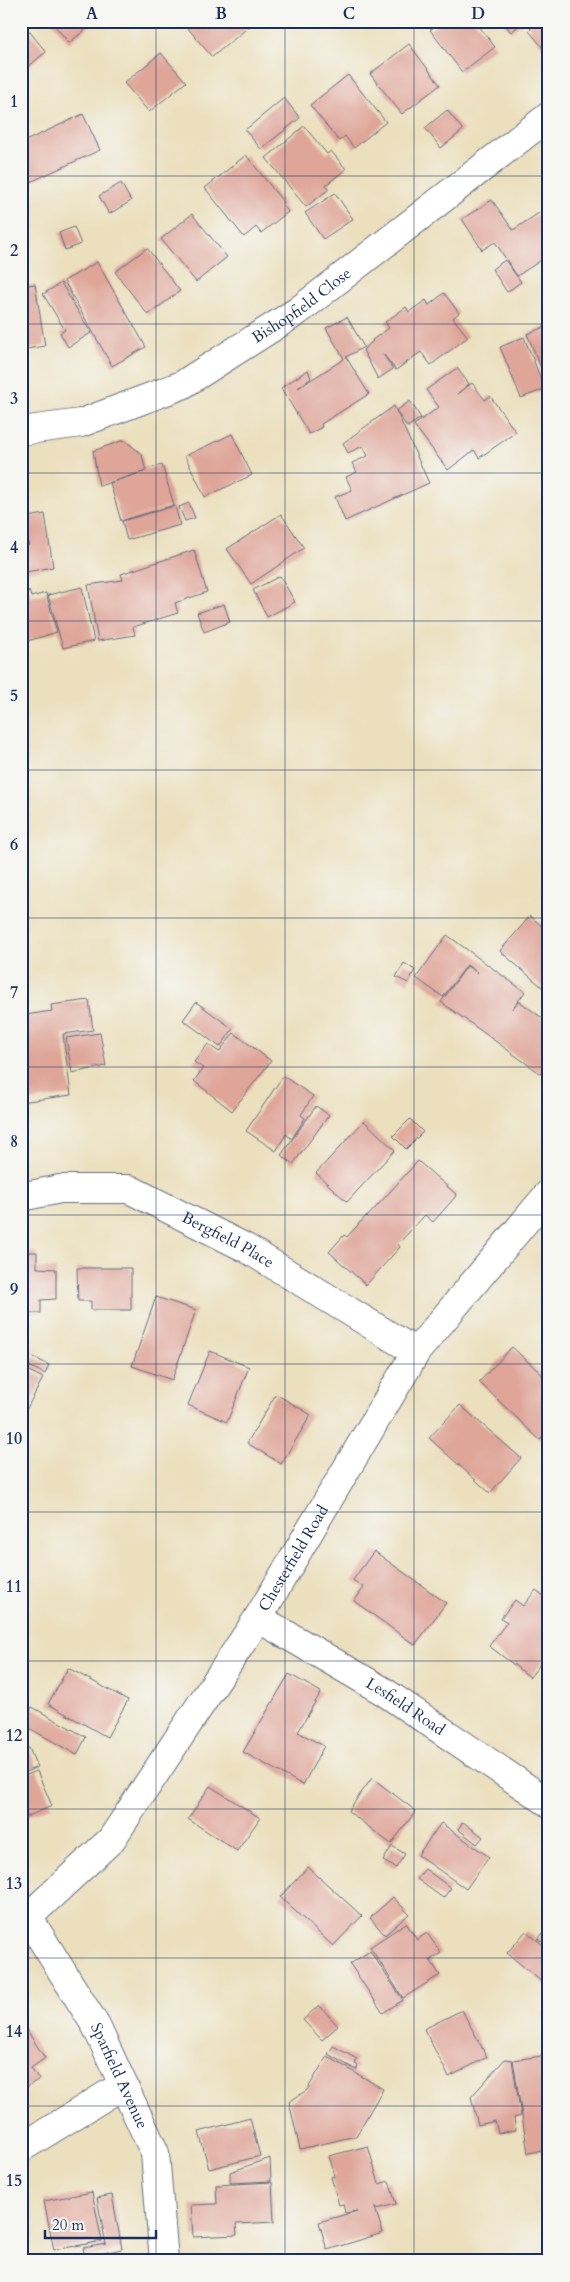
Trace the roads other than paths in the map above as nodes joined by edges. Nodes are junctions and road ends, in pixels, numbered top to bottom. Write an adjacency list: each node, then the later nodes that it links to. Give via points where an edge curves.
1 (547, 121): 2 (street, Bishopfield Close, via 298,311 182,385 81,423)
2 (21, 431)
3 (549, 1193): 5 (street, Chesterfield Road)
4 (21, 1197): 5 (street, Bergfield Place, via 60,1189 129,1189 246,1248)
5 (416, 1352): 6 (street, Chesterfield Road)
6 (258, 1618): 7 (street, Lesfield Road, via 384,1691); 8 (street, Chesterfield Road, via 111,1840)
7 (549, 1803)
8 (25, 1914): 9 (street, Sparfield Avenue, via 96,2026)
9 (123, 2085): 10 (street); 11 (street, Sparfield Avenue, via 155,2153)
10 (21, 2148)
11 (164, 2261)

